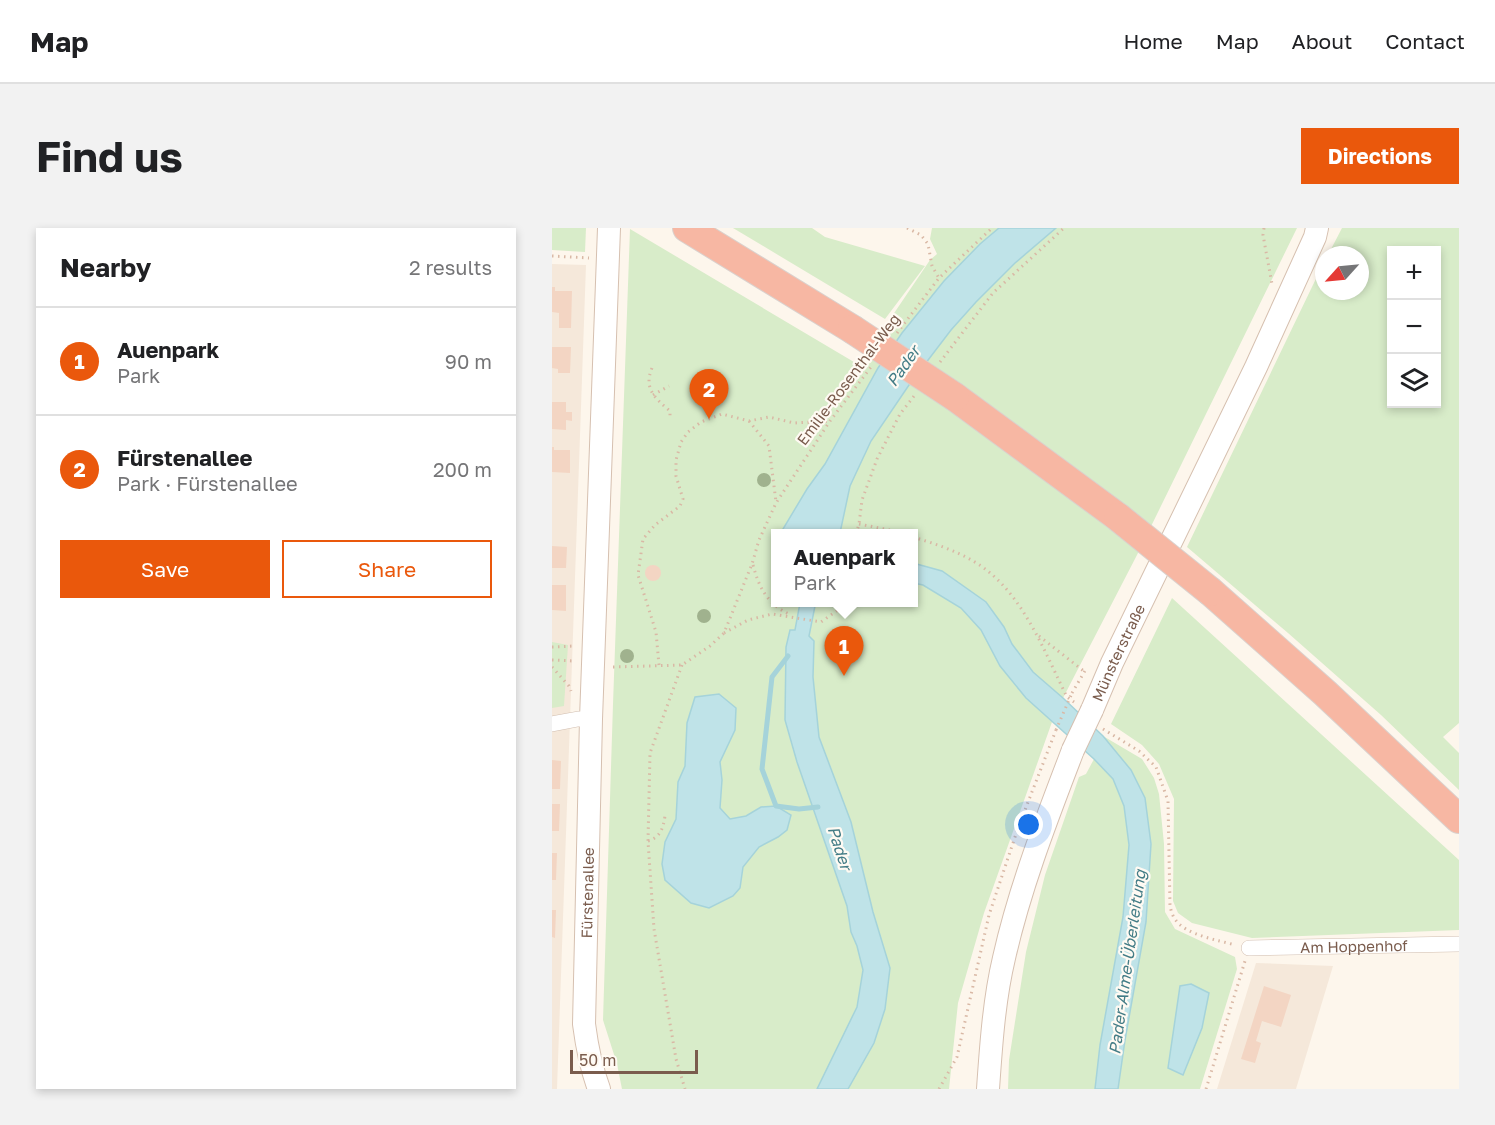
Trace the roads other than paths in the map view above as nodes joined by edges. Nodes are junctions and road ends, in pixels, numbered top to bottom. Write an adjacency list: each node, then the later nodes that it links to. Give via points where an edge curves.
1 (609, 228): 4 (main road, Fürstenallee)
2 (687, 228): 6 (highway, bridge, via 852,329 955,398 1118,517 1325,693)
3 (1318, 231): 10 (main road, Münsterstraße, bridge, via 1073,750 1027,877 1004,959)
4 (591, 719): 5 (street); 9 (main road, Fürstenallee, via 584,1024)
5 (552, 724)
6 (1459, 819)
7 (1459, 944): 8 (street, Am Hoppenhof)
8 (1249, 948)
9 (599, 1089)
10 (988, 1089)

